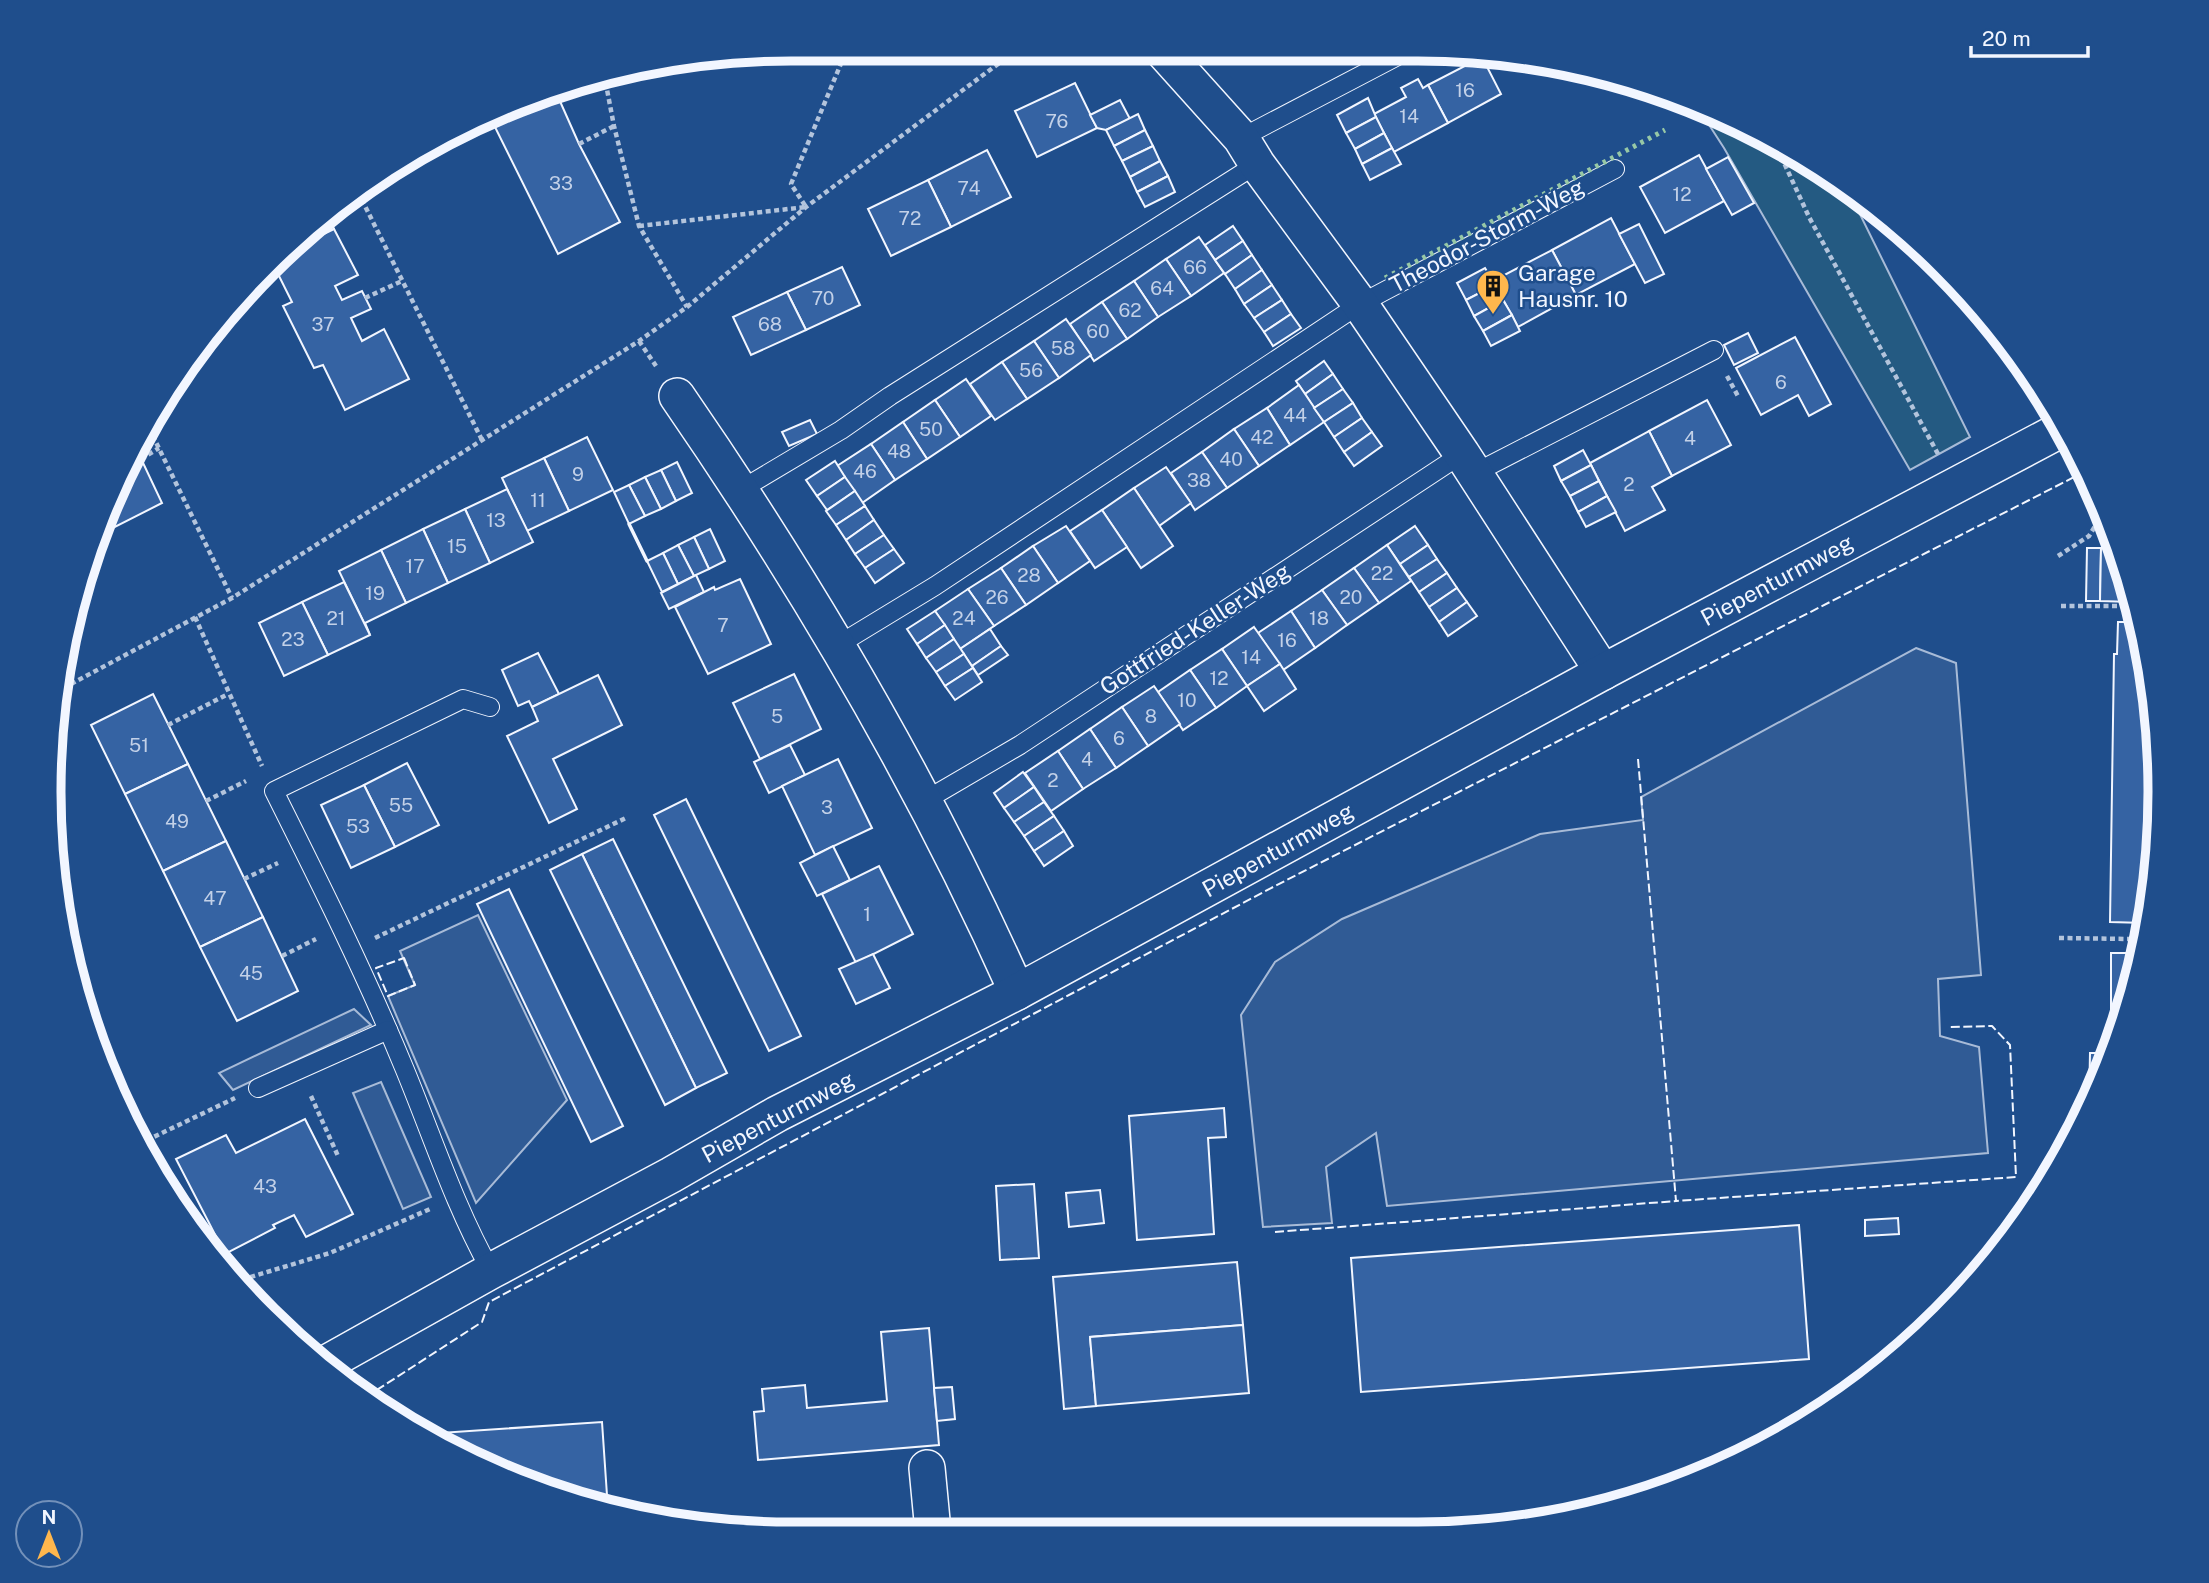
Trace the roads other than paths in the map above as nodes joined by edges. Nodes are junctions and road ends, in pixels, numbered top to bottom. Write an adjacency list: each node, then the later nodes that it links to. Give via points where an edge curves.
1 (1171, 61): 3 (street)
2 (1392, 61): 3 (lane)
3 (1249, 151): 5 (street); 10 (lane, via 841,430)
4 (1615, 169): 5 (lane, Theodor-Storm-Weg)
5 (1360, 303): 9 (street); 11 (lane, via 935,586)
6 (1714, 350): 9 (lane)
7 (677, 396): 10 (street)
8 (2054, 433): 12 (street, Piepenturmweg)
9 (1467, 464): 12 (street); 14 (lane, Gottfried-Keller-Weg)
10 (741, 489): 11 (street)
11 (838, 645): 14 (street)
12 (1603, 672): 15 (street, Piepenturmweg)
13 (490, 707): 16 (lane, via 463,699 274,791)
14 (926, 800): 15 (street)
15 (1017, 992): 18 (street, Piepenturmweg, via 777,1114)
16 (388, 1030): 17 (lane); 18 (lane, via 472,1237)
17 (258, 1088)
18 (491, 1271): 19 (street, Piepenturmweg)
19 (333, 1360)
20 (927, 1468): 21 (street)
21 (932, 1522)

